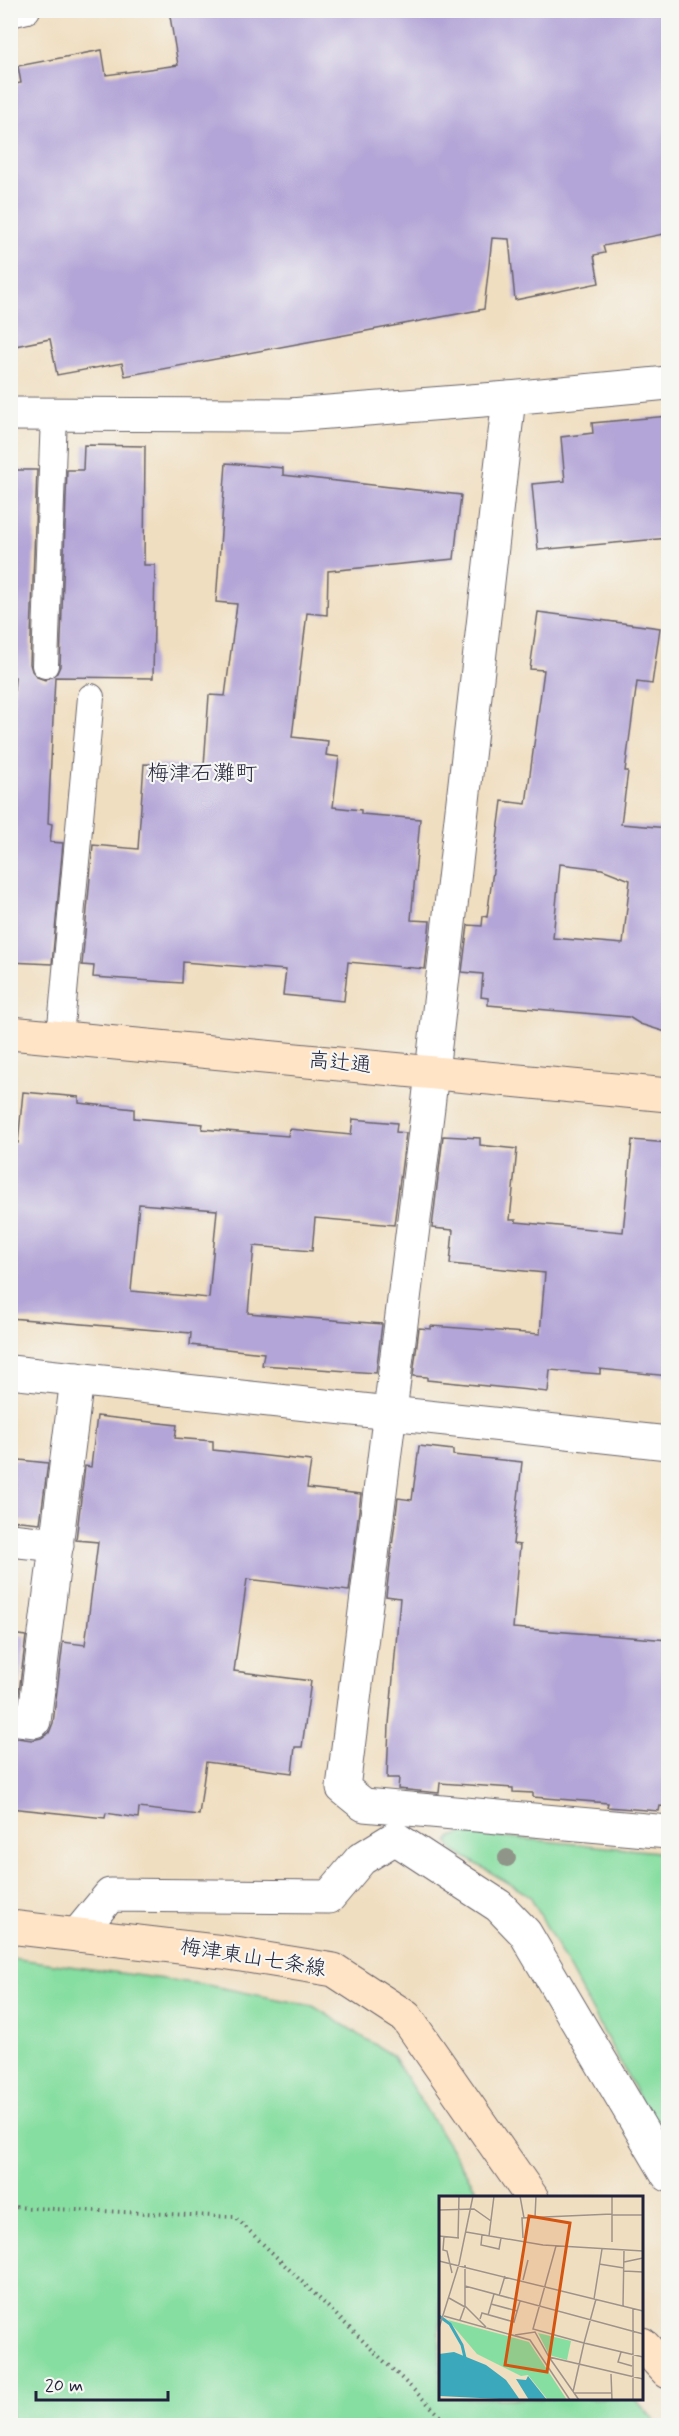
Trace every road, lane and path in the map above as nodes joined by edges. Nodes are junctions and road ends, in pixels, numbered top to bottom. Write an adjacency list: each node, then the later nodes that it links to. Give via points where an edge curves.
1 (27, 10): 2 (lane)
2 (10, 14)
3 (669, 383): 4 (street)
4 (509, 398): 6 (street, via 291,414); 11 (street)
5 (10, 414): 6 (street)
6 (54, 415): 7 (lane)
7 (45, 665)
8 (91, 697): 10 (lane)
9 (10, 1033): 10 (main road, 高辻通)
10 (60, 1037): 11 (main road, 高辻通)
11 (432, 1072): 12 (main road, 高辻通); 15 (street)
12 (669, 1095)
13 (10, 1372): 14 (street)
14 (77, 1379): 15 (street); 18 (street)
15 (389, 1412): 16 (street); 20 (street, via 343,1788)
16 (669, 1443)
17 (10, 1540): 18 (street)
18 (57, 1545): 19 (street, via 34,1721)
19 (10, 1718)
20 (397, 1823): 21 (street); 23 (street, via 329,1897 110,1895); 24 (street, via 499,1906 525,1933)
21 (669, 1832)
22 (10, 1927): 23 (main road, 梅津東山七条線)
23 (77, 1935): 25 (main road, 梅津東山七条線, via 334,1970 406,2017)
24 (669, 2175)
25 (531, 2196)
26 (10, 2207): 29 (path, via 235,2217)
27 (643, 2345): 28 (main road)
28 (669, 2372)
29 (451, 2426)

